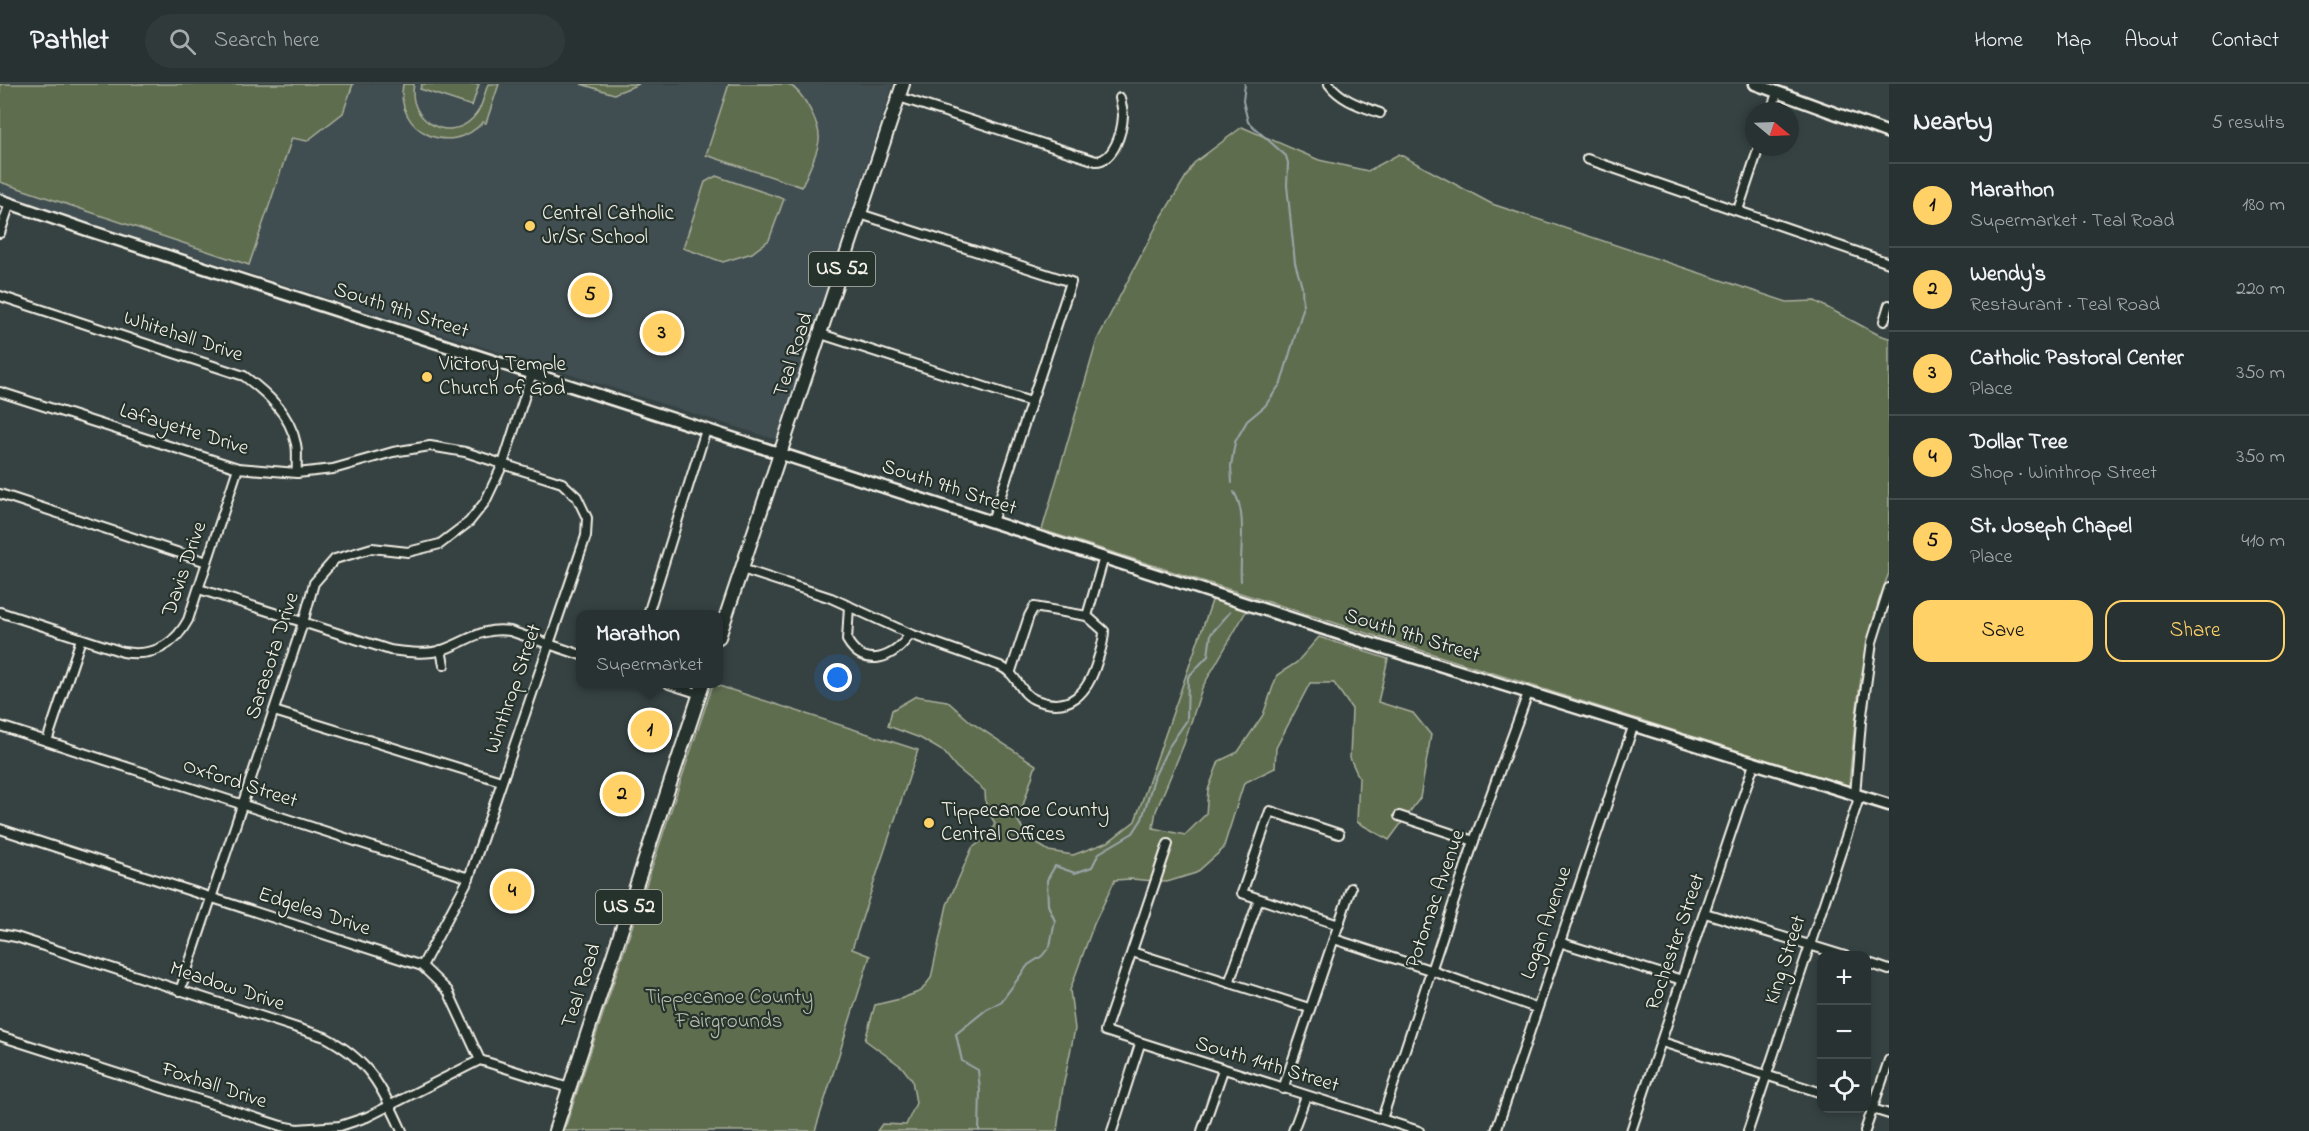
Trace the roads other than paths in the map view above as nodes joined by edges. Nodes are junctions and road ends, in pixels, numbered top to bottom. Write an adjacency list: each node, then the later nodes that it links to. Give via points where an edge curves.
1 (903, 84): 5 (main road, Teal Road / US 52)
2 (1329, 84): 8 (street, via 1338,95)
3 (1755, 84): 4 (street)
4 (1777, 93): 7 (street); 9 (street)
5 (899, 97): 6 (street, via 1103,161 1110,156 1122,125); 14 (main road, Teal Road / US 52)
6 (1120, 98)
7 (1774, 102)
8 (1380, 113)
9 (1889, 133)
10 (1756, 156): 13 (street)
11 (1587, 159): 13 (street)
12 (5, 201): 15 (street); 21 (street, South 9th Street)
13 (1738, 210): 16 (street)
14 (860, 214): 20 (main road, Teal Road / US 52); 23 (street, via 1071,282)
15 (0, 233)
16 (1889, 263)
17 (0, 296): 28 (street, Whitehall Drive, via 244,376 269,395 287,420 296,444)
18 (1889, 305): 19 (street)
19 (1884, 321)
20 (821, 334): 23 (street); 25 (main road, Teal Road / US 52)
21 (532, 373): 24 (street, South 9th Street); 26 (street, Sarasota Drive)
22 (0, 392): 27 (street, Lafayette Drive)
23 (1031, 402): 30 (street)
24 (706, 430): 25 (street, South 9th Street); 37 (street)
25 (781, 454): 30 (street, South 9th Street); 33 (main road, Teal Road / US 52)
26 (502, 464): 28 (street, Lafayette Drive, via 430,446 333,469); 40 (street, Sarasota Drive, via 485,502 469,522 440,544 408,552 372,548 335,559 314,583); 44 (street, Winthrop Street, via 562,483 578,498 587,518 586,536)
27 (238, 468): 28 (street, Lafayette Drive); 32 (street, Davis Drive)
28 (297, 473)
29 (0, 495): 32 (street)
30 (992, 522): 31 (street, South 9th Street)
31 (1104, 557): 39 (street); 50 (street, South 9th Street)
32 (207, 562): 35 (street, Davis Drive)
33 (742, 569): 36 (street); 41 (main road, Teal Road / US 52)
34 (1889, 588): 57 (street, King Street, via 1872,642 1861,722)
35 (198, 589): 40 (street); 43 (street, Davis Drive, via 181,633 160,649 136,654)
36 (849, 606): 42 (street); 42 (street, via 847,640 859,655 873,659 897,650)
37 (650, 610)
38 (0, 612): 43 (street, Davis Drive)
39 (1087, 616): 48 (street, via 1034,607); 48 (street, via 1104,631 1104,639 1088,687 1081,694 1058,704 1036,700)
40 (303, 623): 45 (street, via 390,650); 51 (street, Sarasota Drive)
41 (723, 625)
42 (910, 634): 48 (street)
43 (81, 639): 54 (street)
44 (549, 644): 45 (street, via 510,631 486,630); 46 (street); 56 (street, Winthrop Street)
45 (441, 650): 47 (street)
46 (576, 653)
47 (444, 665)
48 (1011, 671)
49 (702, 689): 93 (main road, Teal Road / US 52)
50 (1528, 693): 53 (street, South 9th Street); 63 (street, Potomac Avenue)
51 (274, 711): 56 (street); 58 (street, Sarasota Drive)
52 (0, 726): 54 (street, Oxford Street)
53 (1634, 727): 55 (street, South 9th Street); 73 (street, Logan Avenue)
54 (47, 741): 58 (street, Oxford Street)
55 (1754, 764): 57 (street, South 9th Street); 69 (street, Rochester Street)
56 (501, 781): 65 (street, Winthrop Street)
57 (1857, 798): 59 (street, South 9th Street); 74 (street, King Street)
58 (243, 804): 65 (street, Oxford Street); 67 (street, Sarasota Drive)
59 (1889, 806)
60 (1399, 816): 63 (street)
61 (0, 829): 67 (street, Edgelea Drive)
62 (1339, 834): 68 (street, via 1270,811 1242,893)
63 (1474, 841): 79 (street, Potomac Avenue)
64 (1168, 844): 76 (street)
65 (469, 878): 78 (street, Winthrop Street)
66 (1351, 888): 70 (street)
67 (212, 897): 78 (street, Edgelea Drive); 83 (street, Sarasota Drive)
68 (1259, 899): 70 (street); 82 (street)
69 (1705, 913): 74 (street); 81 (street, Rochester Street)
70 (1339, 925): 72 (street)
71 (0, 934): 83 (street, Meadow Drive)
72 (1334, 939): 79 (street); 84 (street)
73 (1559, 942): 81 (street); 85 (street, Logan Avenue)
74 (1810, 944): 75 (street); 92 (street, King Street)
75 (1830, 951)
76 (1132, 952): 82 (street); 88 (street, South 14th Street, via 1105,1031)
77 (1871, 965): 80 (street)
78 (422, 966): 89 (street, Edgelea Drive, via 448,992)
79 (1430, 970): 85 (street); 102 (street, Potomac Avenue)
80 (1889, 970)
81 (1682, 980): 87 (street, Rochester Street)
82 (1229, 983): 84 (street)
83 (180, 991): 97 (street, Meadow Drive, via 325,1037 344,1047 360,1060)
84 (1309, 1008): 94 (street)
85 (1536, 1008): 110 (street, Logan Avenue)
86 (0, 1036): 97 (street, Foxhall Drive, via 281,1126 340,1126)
87 (1662, 1042): 92 (street); 111 (street, Rochester Street)
88 (1140, 1044): 91 (street, South 14th Street); 106 (street)
89 (480, 1060): 93 (street); 97 (street, Foxhall Drive)
90 (1889, 1060): 98 (street)
91 (1223, 1070): 94 (street, South 14th Street); 107 (street)
92 (1767, 1077): 95 (street); 112 (street, King Street)
93 (569, 1088): 105 (main road, Teal Road / US 52)
94 (1283, 1089): 96 (street, South 14th Street)
95 (1817, 1092)
96 (1306, 1096): 102 (street, South 14th Street); 108 (street)
97 (390, 1105): 104 (street, Meadow Drive)
98 (1871, 1105)
99 (1871, 1108): 101 (street)
100 (1869, 1113): 113 (street)
101 (1889, 1114)
102 (1382, 1119): 103 (street, South 14th Street)
103 (1394, 1127): 109 (street, South 14th Street)
104 (402, 1131)
105 (555, 1131)
106 (1112, 1131)
107 (1202, 1131)
108 (1293, 1131)
109 (1419, 1131)
110 (1496, 1131)
111 (1631, 1131)
112 (1748, 1131)
113 (1865, 1131)

